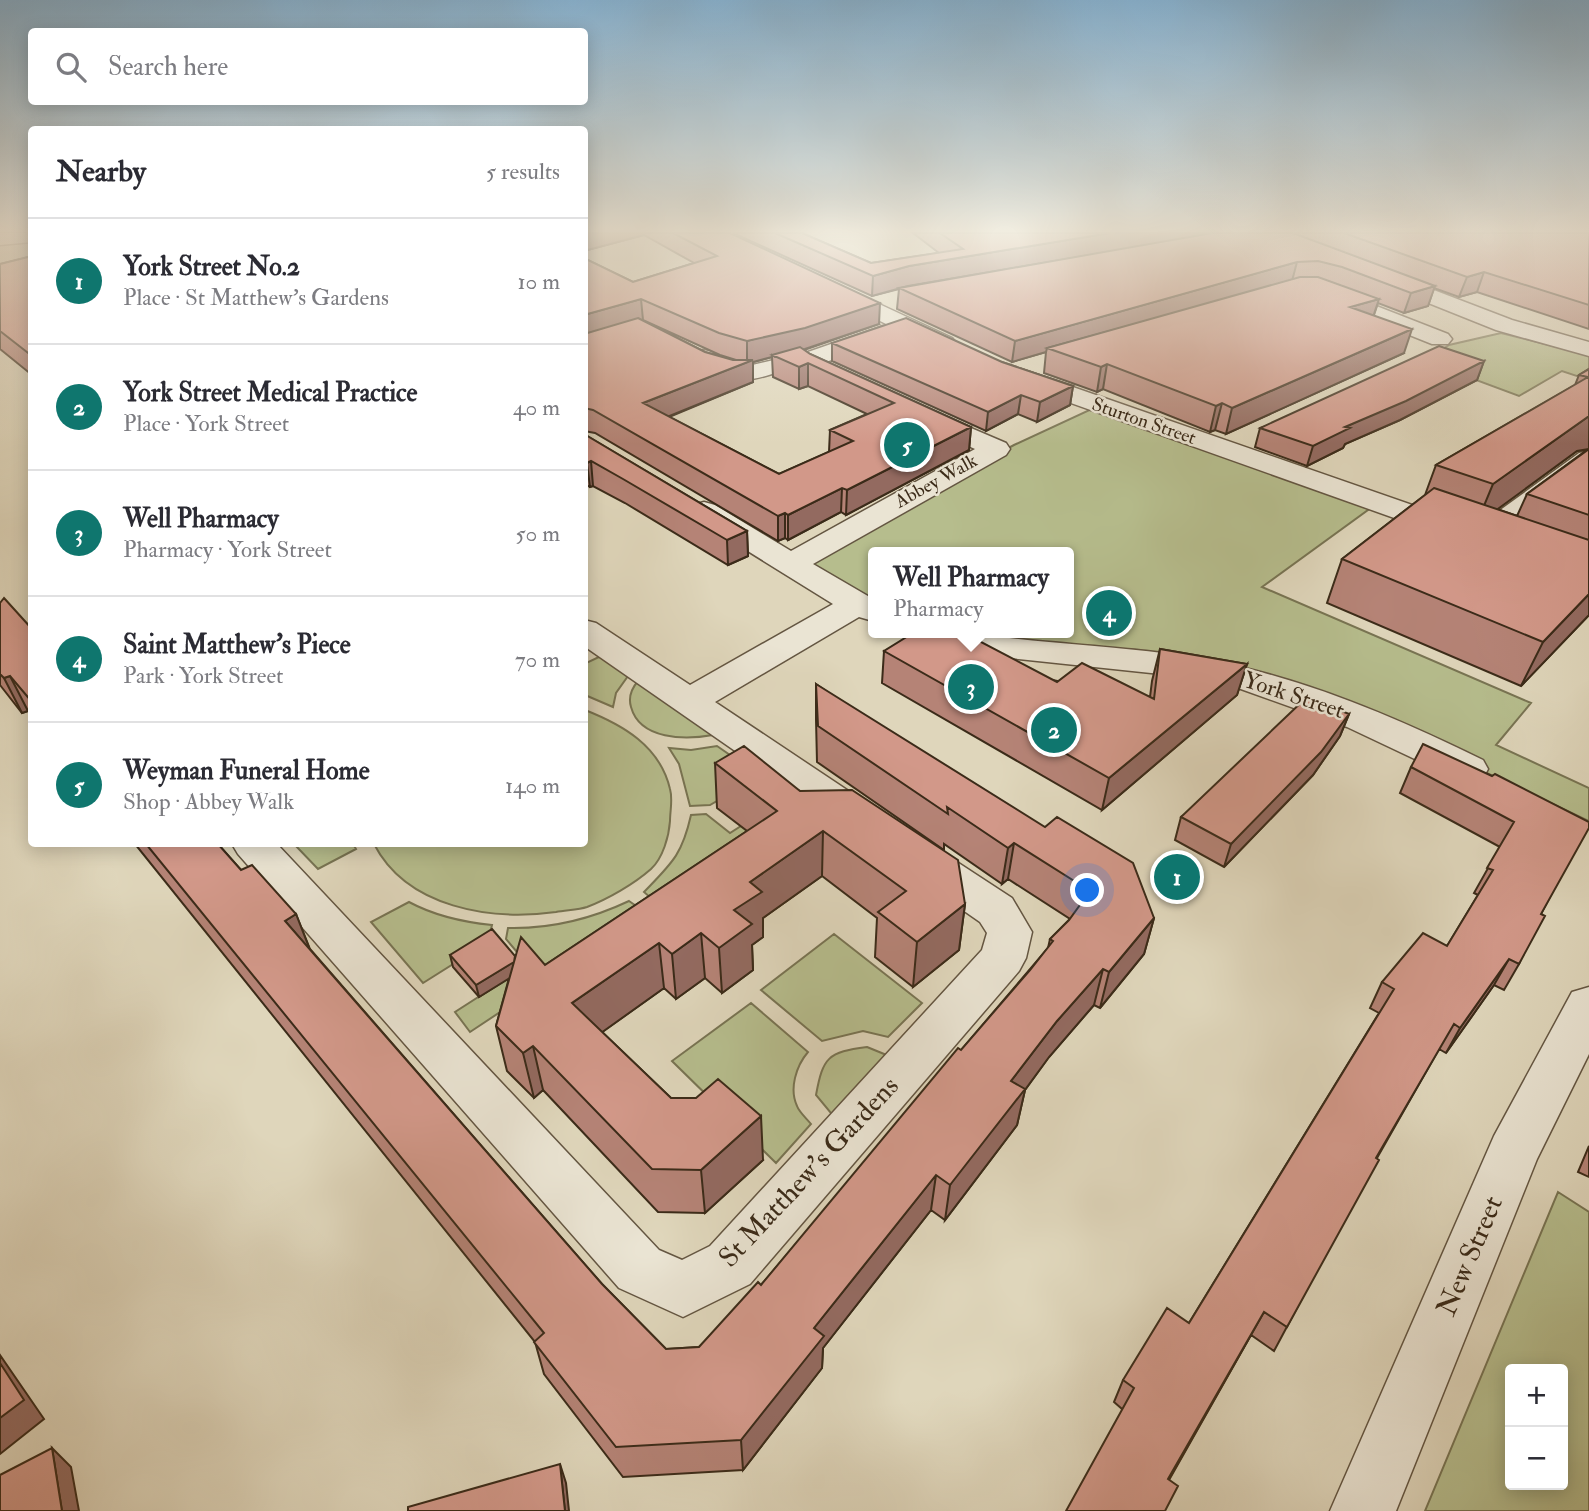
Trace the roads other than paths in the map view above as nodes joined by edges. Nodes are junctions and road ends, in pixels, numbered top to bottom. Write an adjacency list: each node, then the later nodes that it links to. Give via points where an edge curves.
1 (862, 304): 5 (street)
2 (882, 304): 5 (street)
3 (1347, 304): 7 (street, via 1433,347)
4 (1450, 304): 7 (street)
5 (870, 307): 6 (street)
6 (905, 325): 10 (street); 11 (street)
7 (1504, 325): 9 (street)
8 (680, 346): 11 (street, via 736,373)
9 (1589, 349)
10 (963, 352)
11 (811, 359): 13 (street, via 813,365)
12 (1044, 363): 16 (street, Sturton Street, via 1004,371)
13 (870, 392)
14 (908, 409): 21 (street, Abbey Walk, via 996,449)
15 (1258, 432): 16 (street)
16 (1222, 449): 19 (street, Sturton Street)
17 (1589, 459): 19 (street)
18 (677, 495): 21 (street)
19 (1481, 539): 20 (street, Sturton Street)
20 (1515, 551)
21 (792, 563): 22 (street)
22 (865, 607): 25 (street)
23 (588, 633): 25 (street, St Matthew's Gardens)
24 (952, 638): 26 (street, York Street, via 1170,664 1248,679 1342,709)
25 (689, 701): 27 (street, St Matthew's Gardens, via 996,910 1010,932 1003,958 730,1265 683,1289 639,1269)
26 (1503, 786)
27 (256, 847)
28 (1589, 1006): 29 (street, New Street, via 1513,1153)
29 (1363, 1511)

